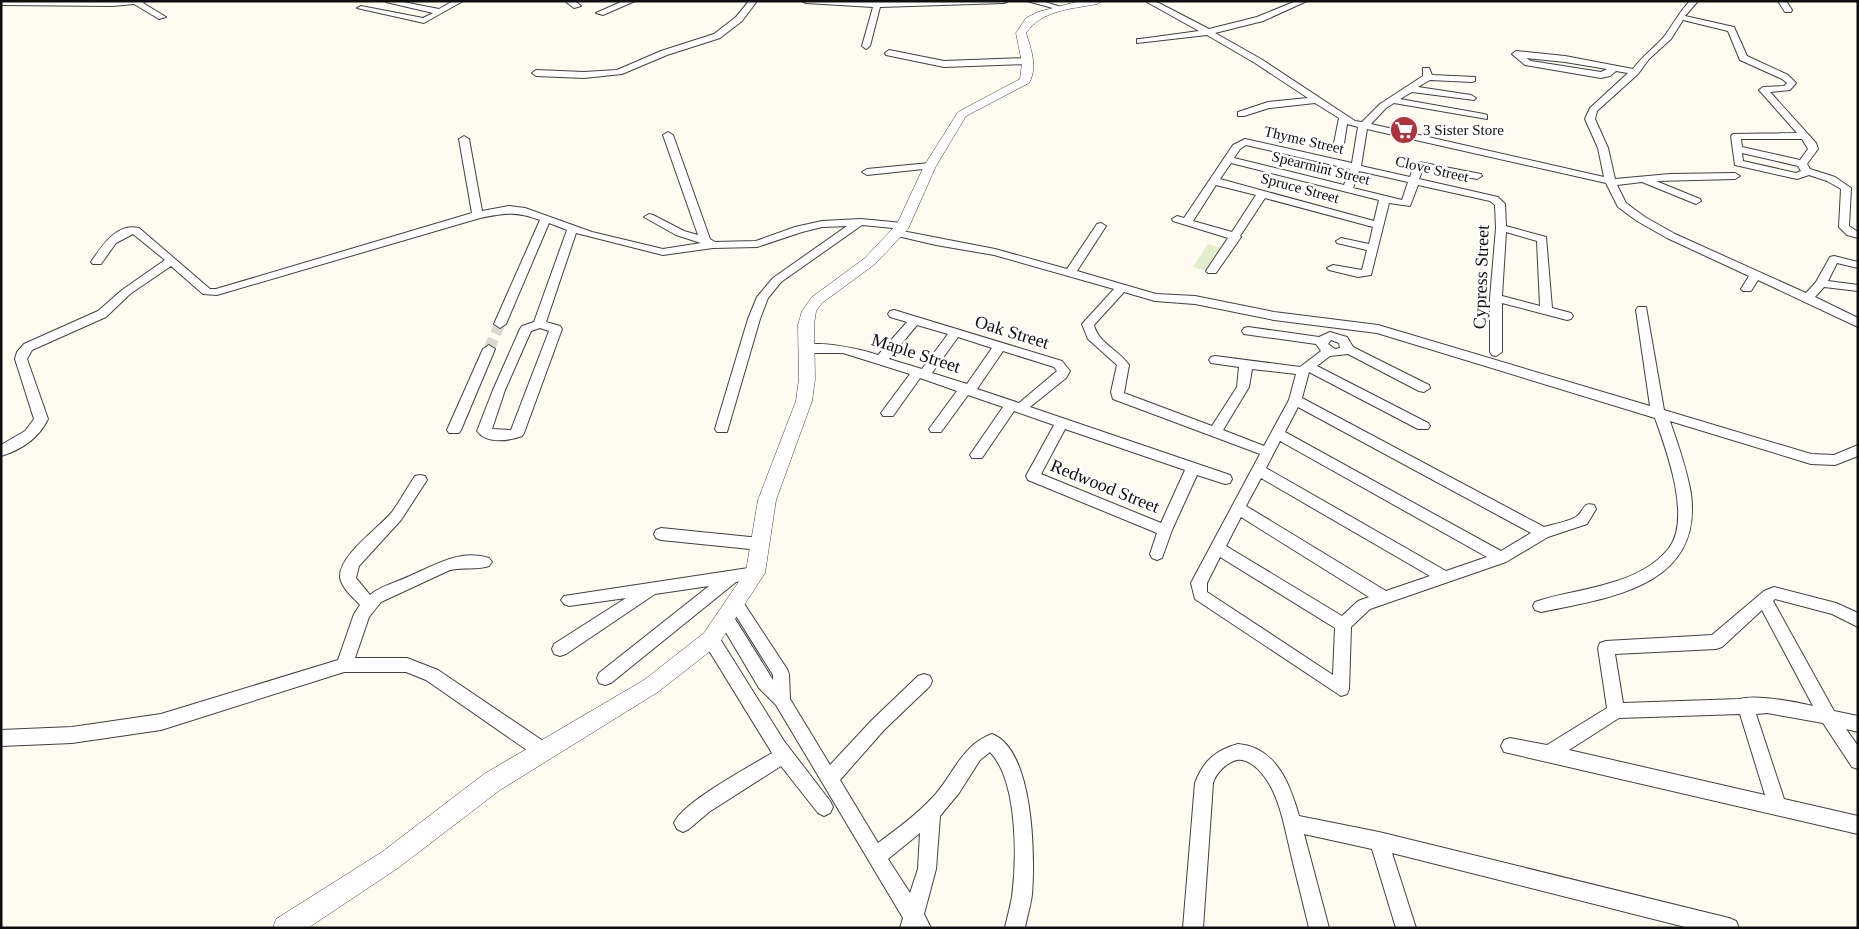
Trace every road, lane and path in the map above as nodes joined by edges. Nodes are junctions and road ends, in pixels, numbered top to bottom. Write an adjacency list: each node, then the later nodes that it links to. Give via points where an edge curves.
1 (460, 1): 23 (street)
2 (569, 1): 19 (street)
3 (631, 1): 24 (street)
4 (753, 1): 34 (street, via 739,19 717,36 619,72 584,75)
5 (806, 1): 18 (street)
6 (1004, 1): 18 (street)
7 (1031, 1): 21 (street)
8 (1097, 1): 21 (street)
9 (1149, 1): 27 (street)
10 (1303, 1): 27 (street, via 1260,19)
11 (1694, 1): 26 (street)
12 (1782, 1): 22 (street)
13 (22, 2): 16 (street); 17 (street)
14 (138, 2): 17 (street); 25 (street)
15 (390, 2): 23 (street)
16 (1, 3)
17 (40, 3)
18 (877, 5): 29 (street)
19 (577, 6)
20 (361, 8): 23 (street, via 424,21)
21 (1060, 8): 31 (street, via 1030,20 1021,33)
22 (1788, 10)
23 (441, 12)
24 (600, 14)
25 (162, 17)
26 (1681, 17): 33 (street, via 1668,37); 45 (street, via 1731,30 1743,58 1792,83 1787,88 1763,90)
27 (1208, 32): 28 (street); 37 (street, via 1258,61)
28 (1140, 41)
29 (866, 46)
30 (888, 53): 31 (street, via 944,64)
31 (1028, 61): 50 (street, via 1025,81 962,114)
32 (1614, 68): 32 (street, via 1565,58 1516,54 1528,63 1601,75); 33 (street)
33 (1635, 72): 59 (street, via 1593,110 1590,119 1603,148)
34 (536, 73)
35 (1412, 89): 36 (street); 36 (street, via 1427,74 1472,75); 38 (street)
36 (1471, 98): 40 (street)
37 (1314, 100): 39 (street, via 1268,105); 42 (street)
38 (1393, 100): 40 (street); 43 (street)
39 (1241, 114)
40 (1470, 114): 41 (street)
41 (1484, 117)
42 (1343, 119): 43 (street); 48 (street)
43 (1363, 127): 51 (street); 59 (street)
44 (668, 135): 78 (street)
45 (1804, 136): 52 (street, via 1813,149); 52 (street, via 1739,135 1734,138 1737,149)
46 (464, 139): 65 (street)
47 (1245, 142): 49 (street); 51 (street, Thyme Street)
48 (1339, 143)
49 (1228, 159): 58 (street); 60 (street, Spearmint Street)
50 (930, 166): 53 (street); 74 (street)
51 (1356, 167): 57 (street, Clove Street); 60 (street)
52 (1804, 167): 75 (street, via 1846,188 1844,227)
53 (867, 172)
54 (1477, 176): 57 (street, via 1421,164)
55 (1735, 176): 56 (street)
56 (1641, 179): 59 (street); 63 (street)
57 (1414, 180): 62 (street, Spearmint Street, via 1407,203); 64 (street, Clove Street, via 1489,198)
58 (1214, 181): 61 (street, Spruce Street); 68 (street)
59 (1611, 182): 86 (street, via 1622,205 1641,219)
60 (1348, 190): 62 (street, Spearmint Street)
61 (1262, 194): 70 (street, Spruce Street); 76 (street)
62 (1385, 199): 70 (street)
63 (1696, 201)
64 (1500, 204): 73 (street, Cypress Street)
65 (478, 215): 67 (street, via 508,209); 80 (street, via 217,292 207,292)
66 (649, 217): 78 (street)
67 (546, 218): 72 (street); 99 (street)
68 (1182, 221): 76 (street)
69 (861, 222): 74 (street); 78 (street, via 822,224 757,244); 125 (street, via 777,280 763,297)
70 (1378, 225): 79 (street)
71 (1101, 226): 85 (street)
72 (573, 228): 78 (street, via 663,252); 100 (street)
73 (1501, 228): 91 (street, Cypress Street); 94 (street, via 1542,239)
74 (900, 229): 85 (street, via 939,243 996,252); 108 (street, via 870,261 817,300 809,311)
75 (1858, 235)
76 (1236, 237): 84 (street)
77 (1341, 241): 79 (street)
78 (709, 243)
79 (1372, 248): 83 (street, via 1365,274)
80 (172, 260): 81 (street, via 135,230 114,238); 129 (street, via 126,292 102,314 35,343 23,352 22,359 41,419 32,433)
81 (97, 262)
82 (1858, 265): 87 (street, via 1834,259)
83 (1333, 268)
84 (1212, 271)
85 (1070, 273): 88 (street)
86 (1756, 274): 90 (street); 92 (street)
87 (1821, 283): 89 (street); 92 (street)
88 (1121, 288): 101 (street, via 1155,297 1195,300 1274,316); 126 (street, via 1088,324 1094,339 1123,365 1117,395)
89 (1858, 288)
90 (1747, 289)
91 (1496, 298): 94 (street); 109 (street, Cypress Street)
92 (1808, 298): 98 (street)
93 (1642, 310): 120 (street)
94 (1546, 311): 96 (street)
95 (894, 314): 97 (street, Oak Street)
96 (1567, 316)
97 (914, 321): 103 (street, Oak Street); 110 (street)
98 (1858, 323)
99 (500, 324)
100 (540, 324): 100 (street, via 556,329 517,433 488,434 484,432 499,390 526,329)
101 (1340, 324): 104 (street); 120 (street, via 1378,329)
102 (1248, 331): 106 (street)
103 (955, 333): 105 (street, Oak Street); 114 (street)
104 (1343, 343): 106 (street, via 1326,337); 115 (street)
105 (1000, 346): 116 (street); 118 (street, Oak Street, via 1058,364 1064,371)
106 (1324, 346): 113 (street)
107 (489, 349): 124 (street)
108 (806, 349): 110 (street, Maple Street, via 843,349); 141 (street, via 804,400 767,500)
109 (1496, 352)
110 (881, 360): 114 (street, Maple Street)
111 (1215, 360): 112 (street)
112 (1246, 364): 113 (street); 126 (street, via 1242,387)
113 (1306, 369): 117 (street); 122 (street)
114 (922, 373): 116 (street, Maple Street); 119 (street)
115 (1424, 388)
116 (968, 389): 118 (street, Maple Street); 123 (street)
117 (1295, 400): 127 (street); 139 (street)
118 (1017, 406): 121 (street, Maple Street); 131 (street)
119 (888, 414)
120 (1660, 415): 128 (street, via 1811,459 1835,460); 154 (street, via 1677,465 1682,493 1684,518 1674,552 1656,568 1612,590)
121 (1062, 422): 132 (street, Maple Street); 138 (street, Redwood Street, via 1033,476)
122 (1423, 426)
123 (936, 429)
124 (454, 430)
125 (722, 430)
126 (1215, 433): 130 (street)
127 (1277, 433): 130 (street); 144 (street)
128 (1858, 450)
129 (1, 452)
130 (1267, 452): 133 (street)
131 (977, 455)
132 (1193, 468): 134 (street, Maple Street); 138 (street)
133 (1258, 470): 136 (street); 148 (street)
134 (1225, 479)
135 (420, 480): 153 (street, via 392,522 369,543 350,571 350,583)
136 (1238, 508): 142 (street); 150 (street)
137 (1589, 509): 139 (street, via 1582,520)
138 (1165, 530): 143 (street)
139 (1543, 533): 144 (street)
140 (661, 534): 141 (street)
141 (760, 544): 146 (street)
142 (1217, 548): 157 (street); 157 (street, via 1199,583 1200,595 1341,688)
143 (1156, 554)
144 (1501, 558): 148 (street)
145 (484, 562): 153 (street, via 446,565 388,591)
146 (755, 573): 147 (street); 155 (street)
147 (730, 577): 149 (street); 163 (street)
148 (1444, 577): 150 (street)
149 (652, 589): 152 (street); 159 (street)
150 (1384, 598): 157 (street, via 1364,604)
151 (1764, 599): 156 (street, via 1781,593 1843,611); 167 (street, via 1716,642 1606,648); 168 (street)
152 (569, 600)
153 (369, 605): 162 (street, via 354,631)
154 (1542, 606)
155 (731, 611): 158 (street); 160 (street); 161 (street)
156 (1858, 621)
157 (1343, 625)
158 (711, 639): 172 (street, via 651,686); 174 (street)
159 (560, 649)
160 (770, 656): 161 (street); 165 (street, via 781,674)
161 (754, 664): 165 (street, via 765,684)
162 (344, 665): 170 (street, via 161,722 72,735); 172 (street, via 407,665 420,669)
163 (605, 678)
164 (924, 681): 176 (street, via 878,724)
165 (782, 700): 176 (street)
166 (1745, 705): 167 (street); 168 (street); 177 (street)
167 (1616, 710): 173 (street)
168 (1828, 717): 169 (street); 175 (street)
169 (1858, 724)
170 (1, 738)
171 (1510, 746): 173 (street)
172 (543, 751): 186 (street, via 492,782 390,860)
173 (1549, 753): 177 (street)
174 (783, 755): 178 (street); 180 (street, via 703,806)
175 (1858, 761)
176 (829, 779): 184 (street)
177 (1777, 805): 182 (street)
178 (824, 808)
179 (932, 812): 184 (street); 185 (street, via 927,869); 187 (street, via 983,744 992,742 999,747 1008,759 1018,791 1022,836 1022,894)
180 (683, 823)
181 (1292, 823): 183 (street); 188 (street, via 1278,783 1258,758 1245,752 1233,753 1212,765 1204,783); 189 (street)
182 (1858, 825)
183 (1379, 841): 190 (street); 191 (street)
184 (876, 856): 185 (street)
185 (915, 924)
186 (285, 928)
187 (1015, 928)
188 (1193, 928)
189 (1319, 928)
190 (1406, 928)
191 (1729, 928)

